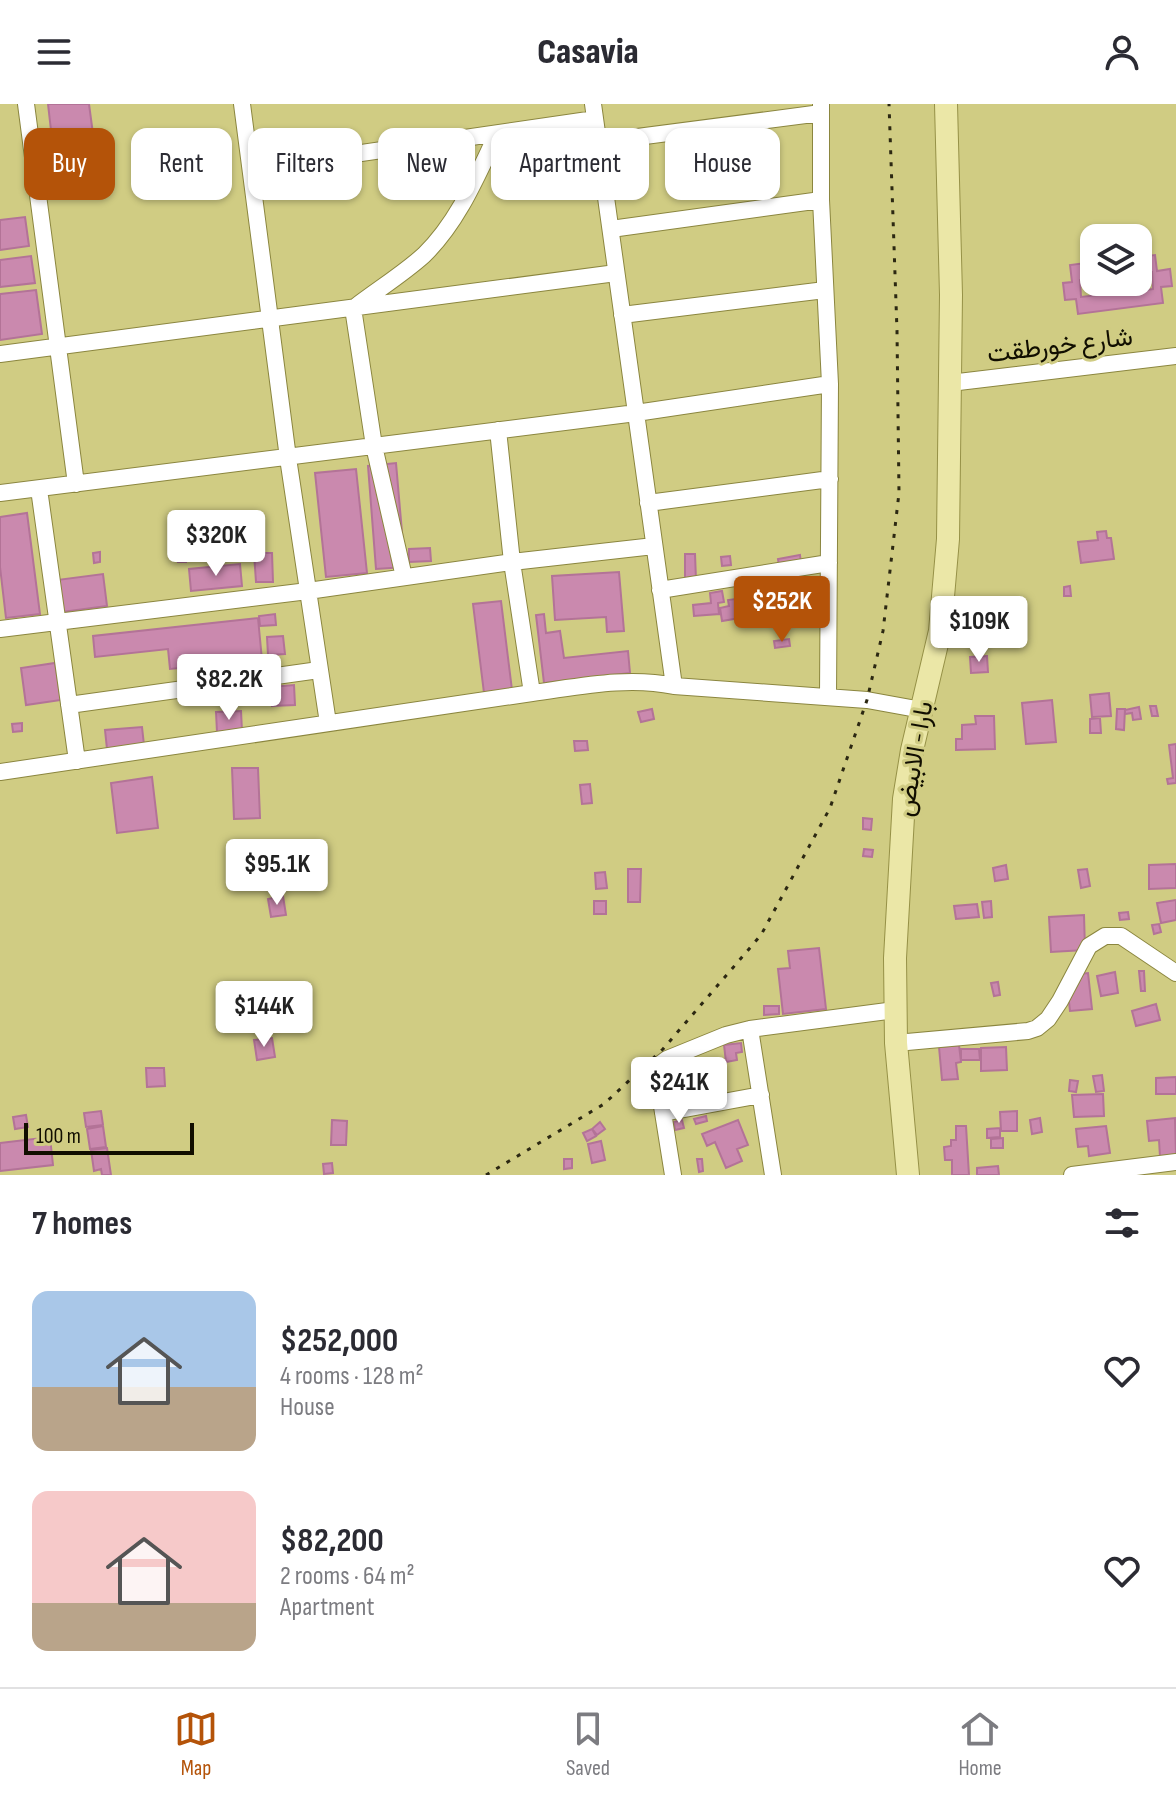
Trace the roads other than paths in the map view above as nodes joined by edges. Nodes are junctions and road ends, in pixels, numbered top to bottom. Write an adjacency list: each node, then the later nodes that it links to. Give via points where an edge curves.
1 (26, 104): 21 (street)
2 (242, 104): 10 (street)
3 (946, 104): 24 (main road, بارا - الابيض)
4 (821, 108): 7 (street); 14 (street)
5 (594, 112): 6 (street)
6 (523, 128)
7 (649, 134)
8 (491, 135): 11 (street)
9 (491, 146): 18 (street, via 450,224 434,243)
10 (248, 147)
11 (362, 153)
12 (255, 200): 20 (street)
13 (607, 200): 15 (street)
14 (821, 200): 15 (street); 17 (street)
15 (611, 229): 16 (street)
16 (616, 273): 18 (street); 19 (street)
17 (825, 290): 19 (street); 25 (street)
18 (353, 308): 20 (street); 28 (street)
19 (622, 315): 26 (street)
20 (270, 319): 21 (street); 29 (street)
21 (58, 348): 22 (street); 31 (street)
22 (0, 354)
23 (1176, 356): 24 (street, شارع خورطقت)
24 (950, 383): 48 (main road, بارا - الابيض, via 943,601)
25 (830, 384): 26 (street); 30 (street)
26 (636, 413): 27 (street); 34 (street)
27 (498, 430): 28 (street); 36 (street)
28 (374, 446): 29 (street); 38 (street)
29 (288, 458): 31 (street); 40 (street)
30 (830, 479): 34 (street); 37 (street)
31 (76, 484): 32 (street)
32 (39, 489): 33 (street); 41 (street)
33 (0, 493)
34 (648, 503): 35 (street)
35 (654, 546): 36 (street); 39 (street)
36 (512, 562): 38 (street); 45 (street)
37 (829, 563): 39 (street); 46 (street)
38 (404, 577): 40 (street)
39 (660, 590): 44 (street)
40 (308, 591): 41 (street); 43 (street)
41 (57, 622): 42 (street); 47 (street)
42 (0, 629)
43 (319, 670): 47 (street); 49 (street)
44 (674, 686): 45 (street, via 653,681); 46 (street)
45 (532, 693): 49 (street)
46 (828, 697): 48 (street)
47 (69, 705): 50 (street)
48 (922, 710): 53 (main road, بارا - الابيض, via 904,799)
49 (328, 723): 50 (street)
50 (77, 761): 51 (street)
51 (0, 772)
52 (1176, 973): 55 (street, via 1121,936 1105,936 1089,946 1060,1001 1037,1028)
53 (895, 1010): 54 (street); 55 (main road, بارا - الابيض)
54 (750, 1029): 56 (street); 57 (street, via 659,1065)
55 (896, 1043): 62 (main road, بارا - الابيض)
56 (761, 1095): 57 (street); 61 (street)
57 (663, 1113): 60 (street)
58 (1176, 1162): 59 (street)
59 (1124, 1172): 63 (street)
60 (673, 1175)
61 (773, 1175)
62 (908, 1175)
63 (1072, 1175)

